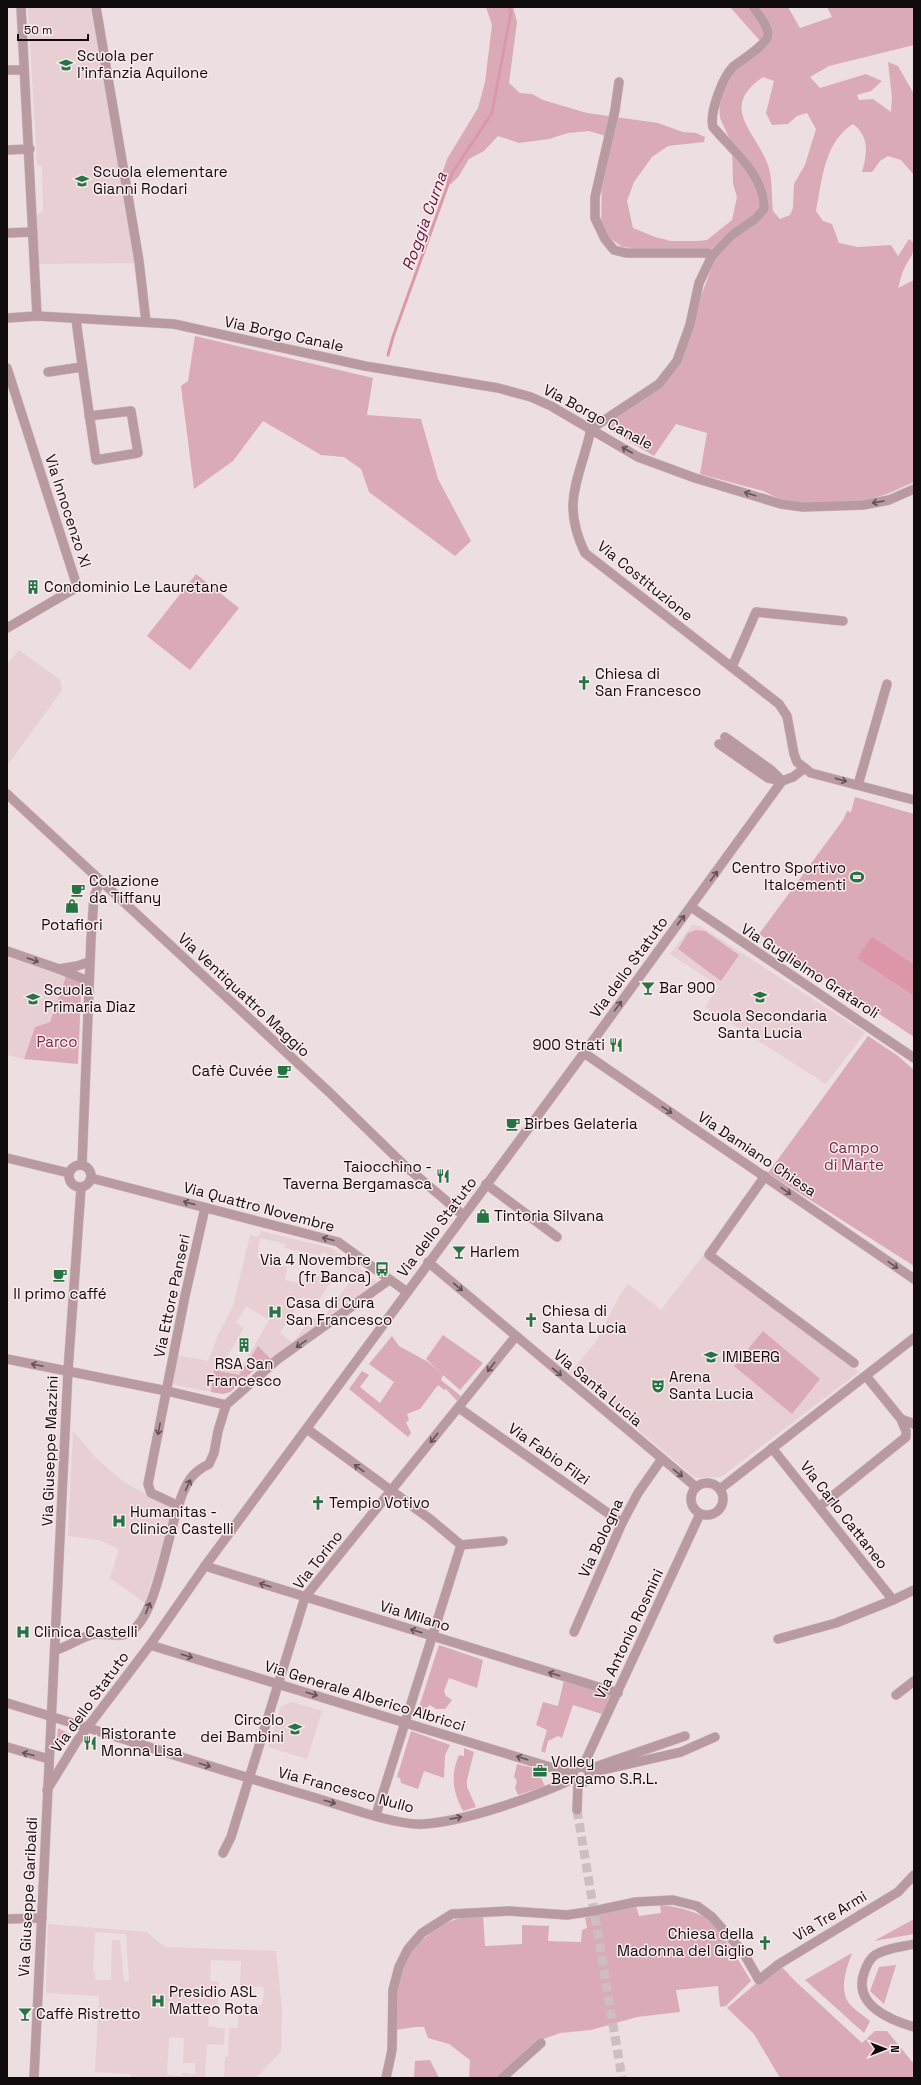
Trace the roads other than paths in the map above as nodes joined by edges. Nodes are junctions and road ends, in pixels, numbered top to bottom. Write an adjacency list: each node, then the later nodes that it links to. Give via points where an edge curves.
1 (21, 7): 5 (street)
2 (96, 7): 15 (street, via 140,261)
3 (753, 7): 11 (street, via 765,24 768,37 732,68 719,94 711,119 713,127 753,173 761,191 764,209 755,219 732,235)
4 (7, 70): 5 (street)
5 (24, 70): 7 (street)
6 (619, 82): 11 (street, via 595,197 595,218 605,238 614,250 626,253 708,253)
7 (30, 149): 8 (street); 9 (street)
8 (7, 150)
9 (33, 232): 10 (street); 12 (street)
10 (7, 233)
11 (712, 256): 20 (street, via 699,283 690,325 677,360 659,384)
12 (37, 316): 13 (street, Via Borgo Canale); 14 (street, Via Borgo Canale)
13 (7, 318)
14 (76, 319): 15 (street, Via Borgo Canale); 16 (street)
15 (146, 322): 20 (street, Via Borgo Canale, via 174,324 365,366 498,388 551,406)
16 (82, 367): 18 (street); 19 (street)
17 (7, 368): 23 (street, Via Innocenzo XI, via 76,583 74,589)
18 (48, 372)
19 (89, 416): 19 (street, via 96,460 138,453 131,411)
20 (591, 429): 21 (street, Via Borgo Canale, one-way to 20, via 889,500 863,505 803,507 781,504 695,478 638,457); 24 (street, Via Costituzione, via 580,462 572,500 576,534 586,553)
21 (914, 489)
22 (843, 621): 24 (street, via 756,612)
23 (7, 628)
24 (732, 667): 27 (street, Via Costituzione, via 779,704 787,716 797,762)
25 (888, 684): 29 (street)
26 (722, 741): 28 (street, via 771,770)
27 (805, 768): 28 (street, Via dello Statuto, via 793,778); 29 (street, one-way to 29, via 811,773)
28 (782, 781): 33 (street, Via dello Statuto, one-way to 28)
29 (858, 785): 31 (street)
30 (7, 794): 32 (street, Via Ventiquattro Maggio)
31 (914, 800)
32 (100, 880): 35 (street, via 94,897); 48 (street, Via Ventiquattro Maggio, via 404,1165)
33 (691, 908): 38 (street, Via dello Statuto, one-way to 33, via 670,929); 39 (street, Via Guglielmo Grataroli)
34 (7, 951): 36 (street, one-way to 36)
35 (89, 962): 36 (street); 37 (street)
36 (59, 969): 37 (street)
37 (88, 981): 41 (street)
38 (584, 1053): 43 (street, Via Damiano Chiesa, one-way to 43); 45 (street, Via dello Statuto)
39 (914, 1058)
40 (7, 1158): 42 (street)
41 (82, 1165): 42 (street, via 74,1167); 44 (street, via 89,1169)
42 (69, 1173): 46 (street, via 71,1183)
43 (765, 1176): 51 (street, Via Damiano Chiesa, one-way to 51); 57 (street, via 708,1255)
44 (91, 1178): 46 (street, via 88,1185); 47 (street, Via Quattro Novembre, one-way to 44)
45 (486, 1184): 48 (street, Via dello Statuto); 49 (street)
46 (81, 1188): 58 (street, Via Giuseppe Mazzini)
47 (205, 1208): 52 (street, Via Quattro Novembre, one-way to 47, via 338,1242); 60 (street, Via Ettore Panseri)
48 (463, 1215): 50 (street, Via dello Statuto)
49 (557, 1237)
50 (428, 1262): 53 (street, Via dello Statuto); 54 (street, Via Santa Lucia, one-way to 54)
51 (914, 1279)
52 (389, 1280): 53 (street, Via Quattro Novembre); 61 (street, one-way to 61, via 278,1359)
53 (406, 1292): 65 (street, Via dello Statuto)
54 (516, 1336): 62 (street, Via Torino, one-way to 62); 67 (street, Via Santa Lucia, one-way to 67)
55 (914, 1338): 59 (street)
56 (7, 1359): 58 (street, one-way to 56)
57 (854, 1363)
58 (68, 1371): 60 (street); 85 (street, Via Giuseppe Mazzini)
59 (866, 1376): 63 (street); 66 (street)
60 (167, 1391): 61 (street); 72 (street, Via Ettore Panseri, one-way to 72, via 148,1484 152,1493)
61 (226, 1405): 72 (street, one-way to 61, via 190,1480 199,1469 209,1464)
62 (459, 1408): 70 (street, Via Torino, one-way to 70); 74 (street, Via Fabio Filzi)
63 (901, 1419): 64 (street); 71 (street, via 906,1437)
64 (914, 1424)
65 (307, 1429): 70 (street, one-way to 65); 77 (street, Via dello Statuto)
66 (772, 1448): 69 (street); 80 (street, Via Carlo Cattaneo)
67 (661, 1460): 68 (street, Via Santa Lucia, one-way to 68); 74 (street, Via Bologna, via 638,1493)
68 (696, 1487): 69 (street, via 707,1482); 73 (street, via 691,1502)
69 (720, 1489): 73 (street, via 724,1498 721,1508 711,1515)
70 (391, 1491): 76 (street); 79 (street, Via Torino)
71 (824, 1503)
72 (179, 1506): 85 (street, one-way to 72, via 94,1634 128,1634 136,1628 148,1611)
73 (700, 1514): 88 (street, Via Antonio Rosmini)
74 (622, 1523): 81 (street, Via Bologna)
75 (503, 1541): 76 (street)
76 (461, 1545): 82 (street)
77 (205, 1566): 79 (street, Via Milano, one-way to 77); 84 (street, Via dello Statuto)
78 (914, 1590): 80 (street)
79 (305, 1597): 82 (street, Via Milano, one-way to 79); 87 (street, Via Torino)
80 (893, 1600): 83 (street, via 836,1622)
81 (574, 1632)
82 (432, 1636): 88 (street, Via Milano, one-way to 82); 92 (street)
83 (778, 1639)
84 (150, 1645): 87 (street, Via Generale Alberico Albricci, one-way to 87); 93 (street, Via dello Statuto)
85 (55, 1650): 91 (street, Via Giuseppe Mazzini)
86 (914, 1681): 89 (street)
87 (278, 1684): 92 (street, Via Generale Alberico Albricci, one-way to 92); 99 (street, Via Torino)
88 (618, 1693): 98 (street, Via Antonio Rosmini)
89 (896, 1696)
90 (7, 1703): 91 (street, Via Francesco Nullo)
91 (50, 1716): 93 (street, Via Francesco Nullo); 97 (street, Via Giuseppe Garibaldi)
92 (405, 1723): 100 (street, Via Generale Alberico Albricci, one-way to 92); 103 (street)
93 (87, 1728): 99 (street, Via Francesco Nullo, one-way to 99); 101 (street, Via dello Statuto)
94 (685, 1736): 98 (street)
95 (715, 1737): 98 (street, via 682,1752)
96 (7, 1747): 97 (street, one-way to 96)
97 (49, 1759): 101 (street, Via Giuseppe Garibaldi)
98 (587, 1770): 100 (street, via 577,1768); 100 (street, via 586,1781)
99 (249, 1778): 103 (street, Via Francesco Nullo, one-way to 103); 104 (street, via 232,1837)
100 (575, 1778): 102 (street); 103 (street, Via Francesco Nullo, one-way to 100, via 424,1824 470,1816 555,1788)
101 (47, 1790): 106 (street, Via Giuseppe Garibaldi)
102 (577, 1810)
103 (376, 1815)
104 (223, 1853)
105 (914, 1875): 112 (street, Via Tre Armi, via 898,1892 779,1964 759,1980 743,1952 712,1917 697,1906 673,1900 636,1902 567,1915 509,1911 452,1914 422,1933 408,1949 399,1967 393,1990 392,2050)
106 (42, 1918): 107 (street); 111 (street, Via Giuseppe Garibaldi)
107 (7, 1919)
108 (914, 1944): 109 (street, via 872,1957 863,1976 861,1988 865,1998 882,2014 893,2021)
109 (914, 2027)
110 (541, 2043): 113 (street)
111 (34, 2078)
112 (386, 2078)
113 (502, 2078)

